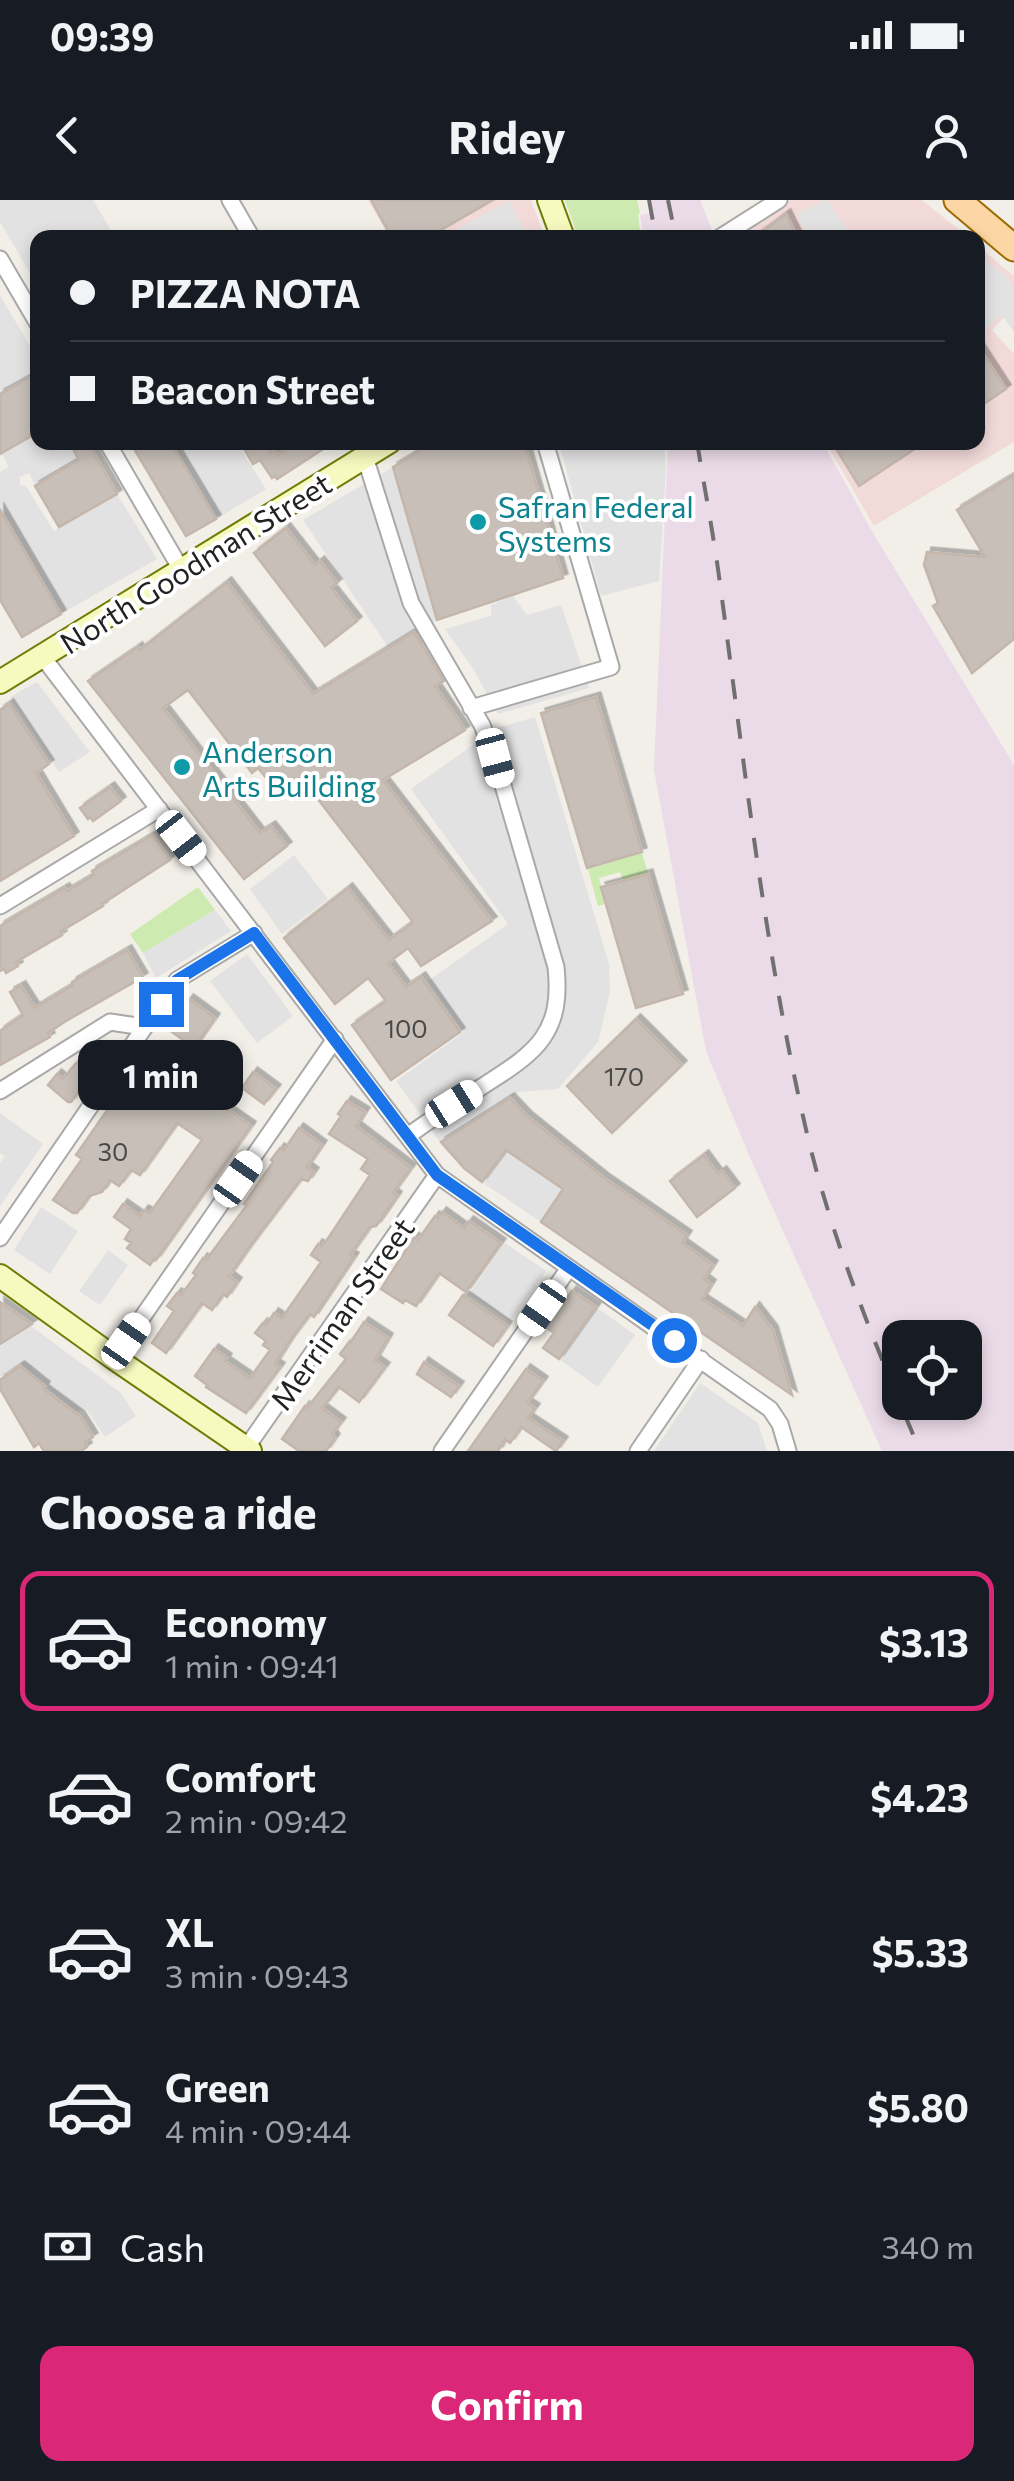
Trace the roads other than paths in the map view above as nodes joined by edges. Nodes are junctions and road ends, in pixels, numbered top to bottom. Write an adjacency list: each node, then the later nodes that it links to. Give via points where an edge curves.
1 (230, 200): 5 (street)
2 (549, 200): 6 (main road)
3 (780, 200): 7 (street)
4 (957, 200): 8 (main road)
5 (247, 230)
6 (560, 230)
7 (732, 230)
8 (1014, 248)
9 (0, 259): 10 (street)
10 (30, 310)
11 (112, 450): 15 (street)
12 (373, 450): 15 (main road, North Goodman Street)
13 (376, 450): 18 (street, via 410,603)
14 (547, 450): 18 (street, via 610,667)
15 (182, 571): 16 (main road, North Goodman Street)
16 (42, 656): 17 (main road, North Goodman Street); 19 (street)
17 (0, 682)
18 (471, 708): 25 (street, via 495,758 556,967 555,1012 548,1032 521,1062)
19 (159, 809): 20 (street); 21 (street)
20 (0, 906)
21 (254, 933): 22 (street, via 177,980); 23 (street)
22 (144, 1027): 24 (street, via 110,1022); 27 (street)
23 (334, 1040): 25 (street); 30 (street)
24 (0, 1091)
25 (408, 1136): 26 (street)
26 (437, 1175): 28 (street); 32 (street, Merriman Street)
27 (0, 1238)
28 (569, 1268): 31 (street); 33 (street)
29 (0, 1276): 30 (main road)
30 (114, 1358): 32 (main road)
31 (701, 1359): 34 (street); 35 (street, via 770,1409)
32 (247, 1450)
33 (442, 1451)
34 (638, 1451)
35 (788, 1451)

